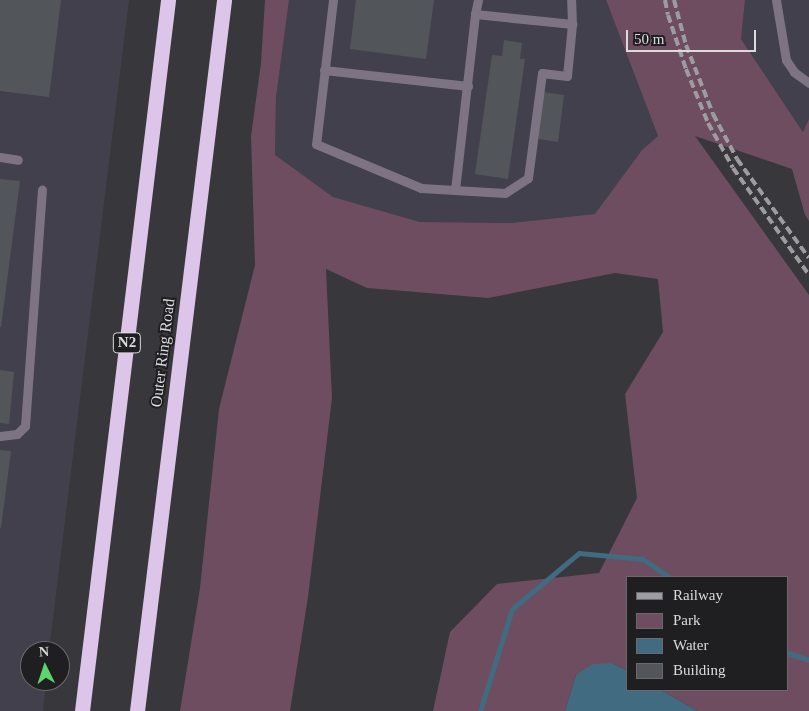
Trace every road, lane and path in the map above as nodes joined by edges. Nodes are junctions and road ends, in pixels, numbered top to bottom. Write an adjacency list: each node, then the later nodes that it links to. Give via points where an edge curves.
1 (168, 0): 17 (highway, N2)
2 (224, 0): 18 (highway, Outer Ring Road)
3 (333, 0): 9 (lane)
4 (478, 0): 7 (lane)
5 (571, 0): 8 (lane)
6 (776, 0): 10 (lane, via 786,60 794,72)
7 (475, 14): 8 (lane); 11 (lane)
8 (572, 24): 15 (lane, via 568,76 542,73 528,178 505,193)
9 (324, 70): 11 (lane); 15 (lane, via 316,144 421,188)
10 (809, 83)
11 (468, 86): 15 (lane)
12 (0, 157): 13 (lane)
13 (18, 160)
14 (42, 190): 16 (lane, via 25,426 17,434)
15 (455, 190)
16 (0, 436)
17 (82, 711)
18 (138, 711)

